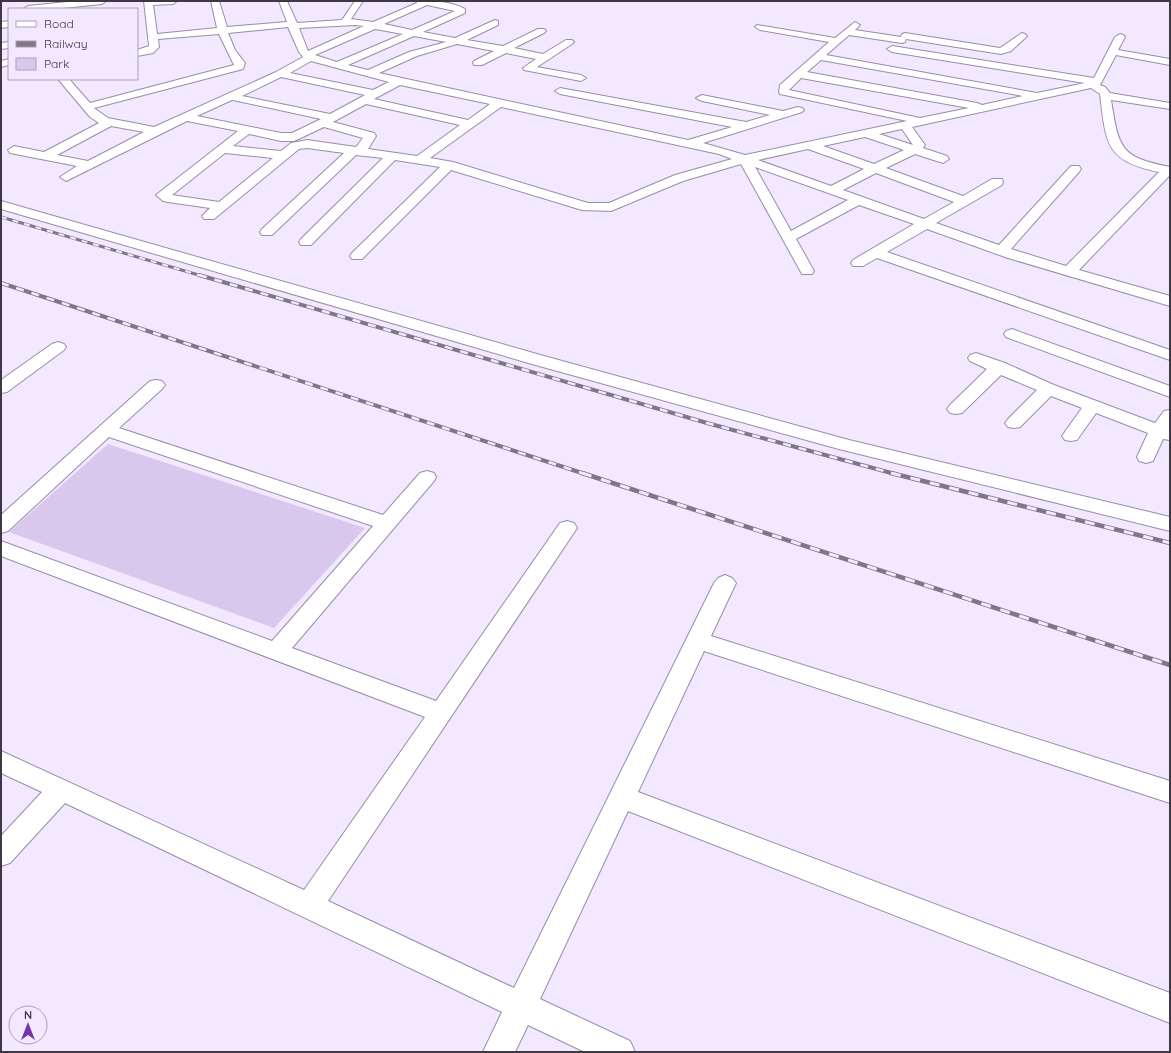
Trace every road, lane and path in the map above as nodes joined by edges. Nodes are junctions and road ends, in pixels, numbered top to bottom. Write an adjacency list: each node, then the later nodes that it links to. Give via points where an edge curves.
1 (102, 1): 8 (street)
2 (173, 1): 6 (street)
3 (215, 1): 15 (street)
4 (283, 1): 12 (street)
5 (360, 1): 10 (street)
6 (148, 2): 20 (street)
7 (423, 2): 13 (street); 17 (street, via 462,11)
8 (78, 4): 9 (street)
9 (38, 8)
10 (345, 22): 12 (street); 13 (street)
11 (494, 23): 21 (street)
12 (292, 25): 15 (street); 30 (street)
13 (374, 25): 17 (street); 30 (street)
14 (760, 27): 22 (street)
15 (224, 30): 20 (street); 33 (street, via 232,55)
16 (541, 31): 27 (street)
17 (414, 33): 21 (street); 38 (street)
18 (906, 36): 22 (street, via 851,29); 26 (street); 28 (street)
19 (1022, 36): 26 (street, via 1004,51)
20 (153, 37): 29 (street, via 154,47 149,51)
21 (458, 41): 27 (street); 41 (street, via 413,54)
22 (836, 41): 32 (street)
23 (569, 42): 31 (street)
24 (1117, 44): 25 (street); 35 (street); 48 (street)
25 (1133, 45)
26 (965, 46): 34 (street)
27 (503, 49): 31 (street); 36 (street)
28 (892, 50): 34 (street); 39 (street)
29 (138, 53)
30 (308, 56): 38 (street); 40 (street)
31 (544, 57): 49 (street, via 528,68 584,76)
32 (819, 57): 39 (street); 42 (street)
33 (236, 59): 37 (street); 47 (street, via 240,63 239,67)
34 (955, 60): 44 (street); 48 (street)
35 (1170, 62)
36 (478, 63)
37 (205, 65)
38 (338, 66): 41 (street)
39 (875, 67): 44 (street)
40 (280, 74): 50 (street); 53 (street)
41 (369, 74): 46 (street)
42 (799, 74): 54 (street); 65 (street, via 784,87 784,92)
43 (168, 75): 47 (street)
44 (940, 78): 51 (street); 54 (street)
45 (64, 80): 58 (street)
46 (398, 81): 53 (street); 56 (street)
47 (179, 83): 58 (street)
48 (1095, 84): 51 (street); 52 (street)
49 (560, 91): 60 (street); 68 (street)
50 (233, 96): 63 (street); 64 (street)
51 (1043, 96): 59 (street)
52 (1106, 96): 57 (street); 88 (street, via 1113,142 1121,155 1131,162)
53 (370, 97): 64 (street); 67 (street)
54 (924, 97): 59 (street); 65 (street)
55 (702, 98): 62 (street)
56 (499, 103): 60 (street); 67 (street)
57 (1170, 106)
58 (87, 108): 66 (street, via 94,115)
59 (987, 108): 65 (street, via 925,121)
60 (530, 110): 72 (street)
61 (798, 110): 62 (street)
62 (784, 114): 68 (street)
63 (186, 117): 69 (street); 70 (street)
64 (328, 121): 69 (street, via 294,137); 77 (street, via 370,136)
65 (905, 121): 71 (street); 75 (street, via 919,145)
66 (110, 122): 70 (street); 79 (street)
67 (470, 124): 81 (street)
68 (748, 126): 72 (street)
69 (247, 130): 74 (street)
70 (154, 131): 84 (street)
71 (865, 133): 73 (street); 75 (street)
72 (689, 144): 82 (street)
73 (809, 145): 82 (street); 86 (street)
74 (222, 149): 78 (street); 95 (street, via 163,195 168,198)
75 (913, 149): 83 (street); 86 (street)
76 (14, 150): 79 (street)
77 (358, 152): 78 (street, via 299,144); 80 (street); 98 (street)
78 (282, 155): 95 (street)
79 (46, 156): 84 (street)
80 (392, 156): 81 (street); 100 (street)
81 (421, 159): 85 (street)
82 (744, 159): 85 (street, via 679,178 611,207 598,208); 91 (street); 99 (street)
83 (943, 159)
84 (89, 165): 89 (street)
85 (449, 165): 103 (street)
86 (875, 169): 91 (street); 93 (street)
87 (1075, 169): 101 (street)
88 (1169, 171): 106 (street)
89 (66, 177)
90 (997, 182): 93 (street)
91 (832, 190): 92 (street)
92 (858, 200): 97 (street); 99 (street)
93 (964, 201): 97 (street)
94 (1, 205): 127 (street, via 845,445)
95 (221, 206): 96 (street)
96 (209, 216)
97 (925, 224): 101 (street); 102 (street)
98 (267, 232)
99 (788, 238): 105 (street)
100 (306, 242)
101 (1002, 251): 106 (street)
102 (876, 253): 104 (street); 110 (street)
103 (357, 256)
104 (858, 263)
105 (807, 271)
106 (1069, 271): 107 (street)
107 (1168, 295)
108 (1012, 334): 116 (street)
109 (58, 347): 114 (street)
110 (1170, 355)
111 (976, 358): 112 (street)
112 (999, 367): 115 (street); 118 (street)
113 (156, 385): 121 (street)
114 (1, 388)
115 (1048, 389): 117 (street); 120 (street)
116 (1170, 392)
117 (1092, 406): 122 (street); 123 (street)
118 (956, 409)
119 (1170, 414): 122 (street)
120 (1014, 423)
121 (106, 430): 126 (street); 128 (street)
122 (1164, 433): 124 (street)
123 (1071, 436)
124 (1146, 457)
125 (427, 477): 126 (street)
126 (386, 523): 133 (street)
127 (1170, 524)
128 (1, 526)
129 (567, 528): 134 (street)
130 (1, 548): 133 (street)
131 (725, 583): 132 (street)
132 (697, 640): 137 (street); 138 (street)
133 (276, 651): 134 (street)
134 (441, 713): 140 (street)
135 (1, 761): 136 (street)
136 (62, 789): 139 (street); 140 (street)
137 (1170, 792)
138 (622, 797): 141 (street); 142 (street)
139 (1, 854)
140 (309, 906): 141 (street)
141 (522, 1006): 143 (street); 144 (street)
142 (1170, 1008)
143 (499, 1052)
144 (619, 1052)

